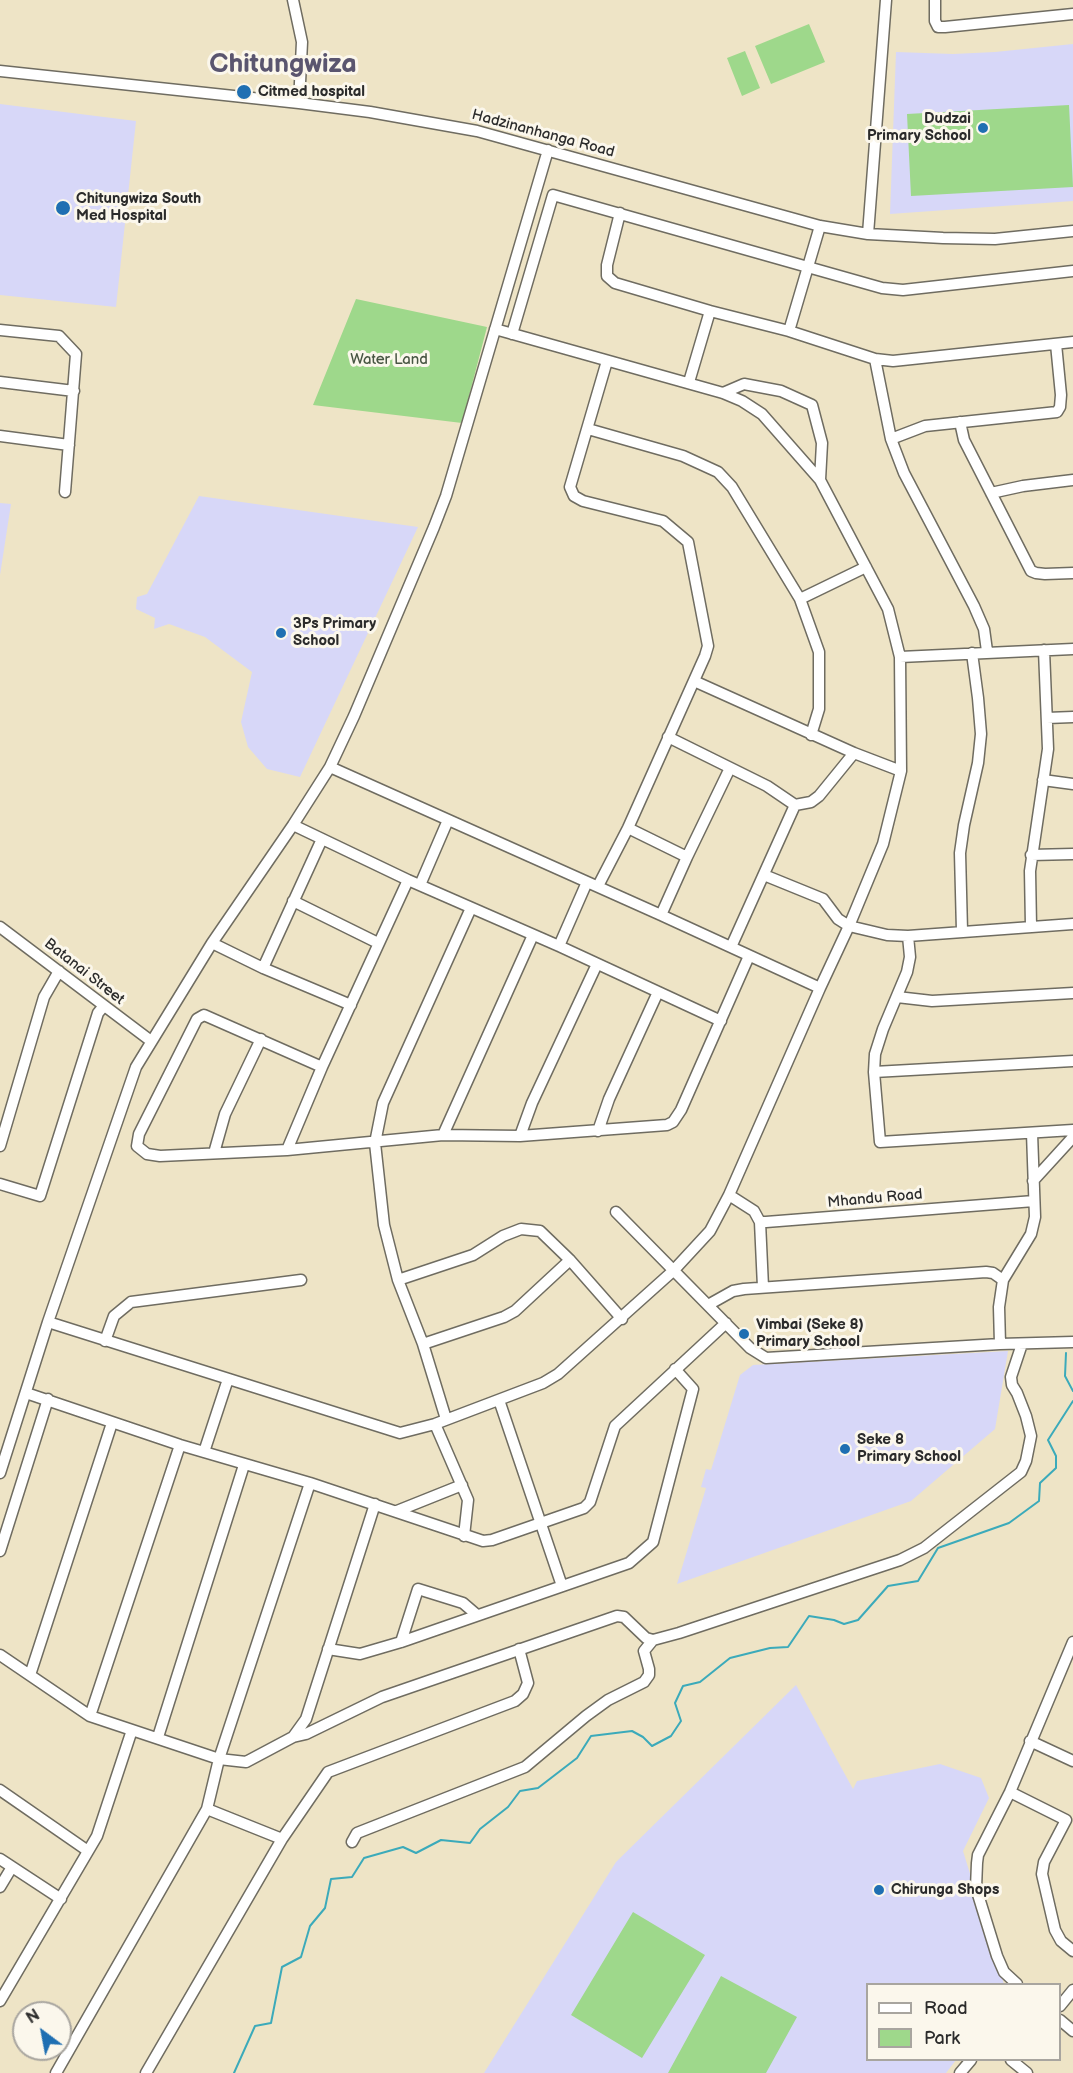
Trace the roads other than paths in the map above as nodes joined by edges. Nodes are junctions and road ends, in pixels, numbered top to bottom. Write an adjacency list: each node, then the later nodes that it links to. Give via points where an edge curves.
1 (293, 0): 6 (street, via 302,42)
2 (886, 0): 11 (street)
3 (935, 0): 4 (street, via 938,27)
4 (1073, 14)
5 (0, 71): 6 (street, Hadzinanhanga Road)
6 (299, 103): 7 (street, Hadzinanhanga Road, via 477,131)
7 (548, 150): 9 (street, Hadzinanhanga Road); 15 (street)
8 (620, 213): 12 (street); 14 (street, via 607,276 615,284); 18 (street, via 554,195)
9 (820, 226): 11 (street, Hadzinanhanga Road); 12 (street)
10 (1073, 231): 11 (street, Hadzinanhanga Road, via 995,239)
11 (868, 234)
12 (810, 266): 13 (street, via 882,288 903,290); 17 (street)
13 (1073, 271)
14 (710, 311): 17 (street); 24 (street)
15 (495, 329): 18 (street); 50 (street, via 446,496)
16 (0, 330): 25 (street, via 59,336 76,354)
17 (789, 331): 21 (street)
18 (512, 334): 22 (street)
19 (1073, 342): 20 (street)
20 (1056, 344): 21 (street, via 893,362); 27 (street, via 1061,395 1057,412)
21 (875, 359): 30 (street)
22 (607, 361): 24 (street); 28 (street)
23 (0, 382): 25 (street)
24 (689, 382): 26 (street)
25 (74, 391): 31 (street)
26 (723, 393): 32 (street, via 762,414); 32 (street, via 744,384 781,391 812,405 822,442)
27 (960, 422): 30 (street, via 925,426); 35 (street, via 964,440)
28 (588, 429): 38 (street, via 682,456 718,472 732,486); 44 (street, via 570,487 574,496 663,521 688,542 708,646)
29 (0, 435): 31 (street)
30 (891, 439): 40 (street, via 904,473 974,606 984,629)
31 (69, 445): 34 (street)
32 (820, 480): 36 (street)
33 (1073, 480): 35 (street)
34 (65, 492)
35 (991, 493): 37 (street, via 1031,571)
36 (866, 567): 38 (street); 43 (street, via 888,609)
37 (1073, 573)
38 (800, 599): 47 (street, via 819,652 819,709)
39 (1073, 649): 41 (street)
40 (987, 651): 41 (street); 42 (street)
41 (1044, 651): 46 (street)
42 (972, 653): 43 (street); 75 (street, via 981,734 960,853)
43 (900, 657): 52 (street)
44 (694, 681): 47 (street); 48 (street)
45 (1073, 717): 46 (street)
46 (1047, 718): 53 (street)
47 (811, 735): 49 (street)
48 (668, 737): 51 (street); 58 (street)
49 (854, 753): 52 (street); 55 (street, via 819,796)
50 (330, 767): 56 (street); 57 (street)
51 (730, 768): 55 (street); 62 (street)
52 (901, 771): 72 (street, via 883,844)
53 (1043, 780): 54 (street); 61 (street)
54 (1073, 784)
55 (795, 805): 63 (street)
56 (448, 820): 65 (street); 66 (street)
57 (293, 825): 59 (street); 79 (street)
58 (628, 828): 62 (street); 67 (street)
59 (322, 839): 64 (street); 68 (street)
60 (1073, 854): 61 (street)
61 (1031, 855): 73 (street)
62 (687, 857): 70 (street)
63 (764, 875): 72 (street, via 823,898 838,920); 81 (street)
64 (408, 880): 66 (street); 78 (street)
65 (587, 882): 67 (street); 80 (street)
66 (420, 885): 69 (street)
67 (598, 886): 70 (street)
68 (293, 901): 78 (street); 84 (street)
69 (471, 908): 76 (street); 104 (street, via 383,1103)
70 (661, 915): 81 (street)
71 (1073, 924): 73 (street)
72 (849, 926): 77 (street); 86 (street)
73 (1031, 926): 75 (street)
74 (0, 927): 85 (street, Batanai Street)
75 (962, 931): 77 (street)
76 (533, 935): 80 (street); 101 (street)
77 (908, 936): 89 (street, via 910,957)
78 (378, 943): 90 (street)
79 (212, 944): 84 (street); 94 (street)
80 (559, 946): 83 (street)
81 (731, 946): 82 (street)
82 (749, 956): 86 (street); 92 (street)
83 (597, 963): 87 (street); 102 (street)
84 (263, 968): 90 (street)
85 (58, 971): 91 (street, Batanai Street); 105 (street, via 44,997)
86 (820, 988): 110 (street)
87 (658, 992): 92 (street); 99 (street)
88 (1073, 993): 89 (street, via 932,1000)
89 (897, 997): 97 (street, via 875,1054)
90 (351, 1005): 96 (street)
91 (103, 1007): 94 (street, Batanai Street); 109 (street, via 40,1196)
92 (721, 1021): 99 (street, via 673,1122)
93 (261, 1039): 96 (street); 107 (street, via 225,1114); 107 (street, via 208,1015 200,1017 139,1134 137,1146 147,1154)
94 (151, 1041): 122 (street, via 130,1080)
95 (1073, 1061): 97 (street)
96 (322, 1067): 106 (street)
97 (874, 1072): 100 (street, via 880,1142)
98 (1073, 1130): 100 (street)
99 (598, 1131): 102 (street)
100 (1032, 1132): 108 (street)
101 (443, 1135): 102 (street); 104 (street)
102 (520, 1136)
103 (1073, 1137): 108 (street)
104 (375, 1143): 106 (street); 117 (street, via 384,1225)
105 (0, 1146)
106 (287, 1150): 107 (street)
107 (214, 1153)
108 (1033, 1181): 111 (street)
109 (0, 1184)
110 (729, 1195): 113 (street, via 754,1211); 115 (street, via 710,1231)
111 (1034, 1201): 113 (street, Mhandu Road); 118 (street, via 1031,1234)
112 (616, 1212): 115 (street)
113 (760, 1222): 119 (street)
114 (570, 1260): 117 (street, via 540,1231 521,1230 473,1255); 121 (street); 126 (street, via 515,1311)
115 (673, 1271): 120 (street); 121 (street)
116 (301, 1280): 124 (street, via 131,1302 114,1316)
117 (398, 1280): 126 (street)
118 (1003, 1280): 119 (street, via 987,1272); 127 (street)
119 (763, 1287): 120 (street, via 733,1292)
120 (708, 1305): 123 (street)
121 (622, 1319): 133 (street, via 558,1374)
122 (48, 1322): 124 (street); 131 (street)
123 (726, 1323): 127 (street, via 750,1348 766,1358); 129 (street)
124 (105, 1341): 130 (street)
125 (1073, 1342): 128 (street)
126 (423, 1344): 134 (street)
127 (1000, 1344): 128 (street)
128 (1022, 1344): 149 (street, via 1011,1377 1031,1436 1021,1472 924,1548 900,1560)
129 (675, 1369): 144 (street, via 615,1426 590,1503); 147 (street, via 693,1389 652,1542 629,1563)
130 (228, 1380): 134 (street, via 400,1433); 137 (street)
131 (26, 1393): 132 (street); 139 (street)
132 (48, 1399): 135 (street); 146 (street)
133 (499, 1400): 134 (street); 144 (street)
134 (440, 1421): 141 (street)
135 (112, 1423): 136 (street); 155 (street)
136 (180, 1445): 137 (street); 156 (street)
137 (204, 1452): 138 (street)
138 (244, 1464): 140 (street); 158 (street)
139 (0, 1473)
140 (310, 1483): 142 (street); 161 (street)
141 (462, 1485): 143 (street); 145 (street, via 468,1500)
142 (375, 1504): 143 (street); 152 (street)
143 (397, 1511): 145 (street)
144 (542, 1522): 145 (street, via 492,1540); 147 (street)
145 (464, 1536)
146 (0, 1551)
147 (562, 1587): 148 (street)
148 (477, 1615): 150 (street); 150 (street, via 463,1603 418,1589)
149 (653, 1640): 153 (street, via 624,1617 617,1616); 168 (street, via 645,1651 649,1675 644,1682 608,1700 525,1767 357,1833)
150 (401, 1642): 152 (street, via 360,1654)
151 (1073, 1642): 160 (street)
152 (328, 1649): 159 (street, via 306,1719)
153 (519, 1649): 159 (street, via 382,1697); 167 (street, via 528,1683 515,1701 328,1772)
154 (0, 1655): 155 (street)
155 (30, 1675): 156 (street)
156 (90, 1716): 157 (street)
157 (132, 1730): 158 (street); 169 (street, via 97,1836)
158 (158, 1737): 161 (street)
159 (293, 1737): 161 (street, via 246,1762)
160 (1030, 1740): 162 (street); 164 (street)
161 (219, 1759): 165 (street)
162 (1073, 1761)
163 (0, 1790): 169 (street)
164 (1010, 1792): 166 (street); 175 (street, via 978,1855 976,1888 997,1956 1004,1972)
165 (207, 1809): 167 (street); 183 (street)
166 (1069, 1822): 174 (street, via 1044,1862 1042,1874 1055,1930)
167 (282, 1839): 184 (street)
168 (352, 1842)
169 (88, 1851): 173 (street)
170 (0, 1860): 171 (street)
171 (12, 1867): 172 (street); 173 (street)
172 (0, 1887)
173 (61, 1899): 177 (street)
174 (1073, 1951)
175 (1016, 1983)
176 (1073, 1990): 178 (street)
177 (0, 2001)
178 (1061, 2004)
179 (1061, 2022): 180 (street)
180 (1073, 2031)
181 (970, 2061): 185 (street)
182 (1012, 2061): 186 (street)
183 (56, 2073)
184 (146, 2073)
185 (960, 2073)
186 (1027, 2073)

